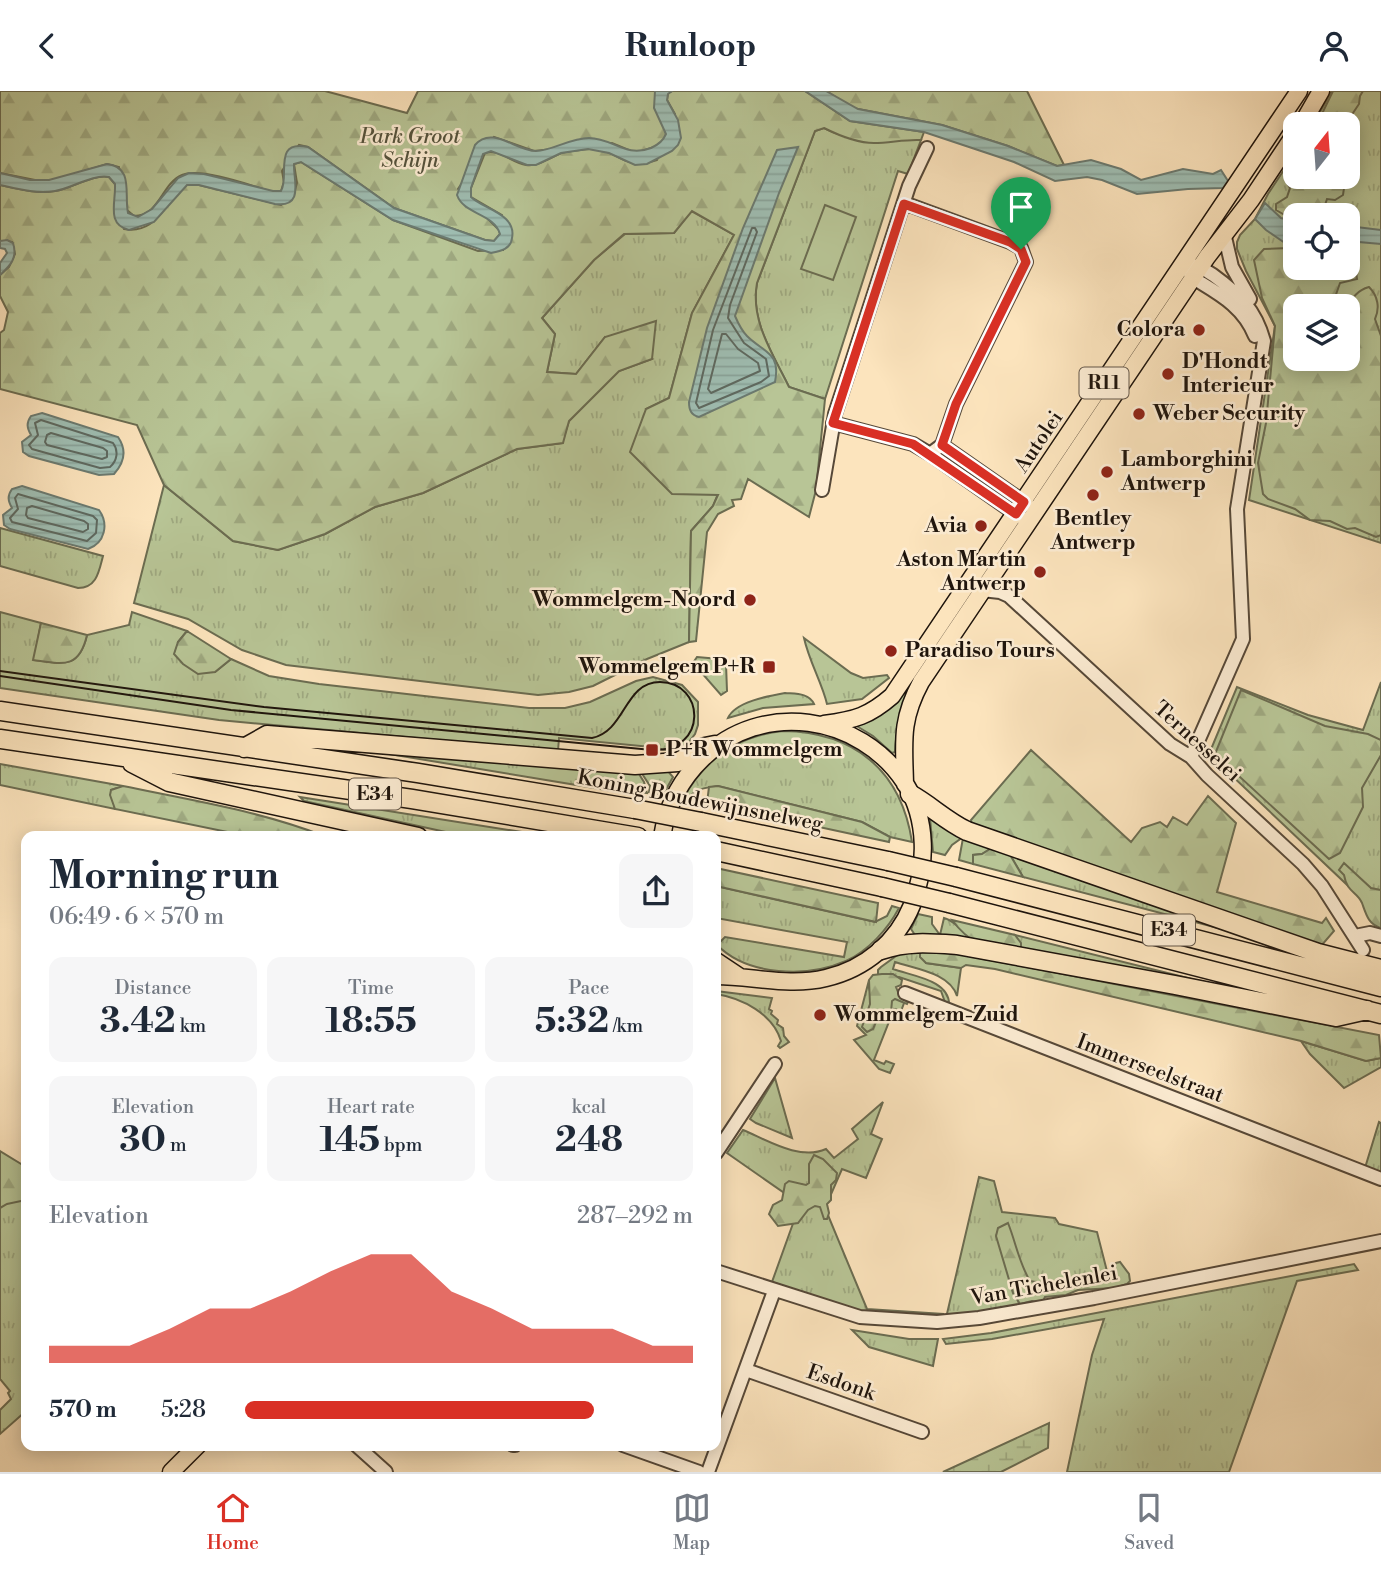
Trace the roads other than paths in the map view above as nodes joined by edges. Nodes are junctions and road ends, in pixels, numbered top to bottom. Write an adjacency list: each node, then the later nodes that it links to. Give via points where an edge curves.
1 (1299, 91): 8 (main road, Autolei / R11)
2 (1321, 91): 3 (main road)
3 (1309, 112)
4 (928, 148): 6 (street)
5 (1283, 152): 7 (main road, Autolei / R11)
6 (904, 204): 12 (street); 13 (street, via 1010,242 1021,249 1026,262 956,404)
7 (1224, 233): 9 (main road, Autolei / R11); 10 (street, via 1232,267)
8 (1184, 264): 9 (street); 16 (main road, Autolei / R11)
9 (1197, 272): 10 (street, via 1237,293); 11 (street, via 1244,315 1254,335); 16 (main road, Autolei / R11)
10 (1250, 306): 11 (street, via 1264,341)
11 (1260, 370): 24 (street, via 1237,509 1243,639)
12 (833, 423): 14 (street, via 913,444); 15 (street)
13 (942, 445): 14 (street); 16 (street)
14 (930, 453): 16 (street)
15 (822, 490)
16 (1026, 512): 17 (main road, Autolei / R11); 19 (main road, Autolei / R11, via 892,696 861,718)
17 (982, 590): 24 (street, Ternesselei, via 1009,596 1170,744); 25 (main road, Autolei / R11, via 920,682 907,710 903,734)
18 (0, 711): 22 (highway, Koning Boudewijnsnelweg / E34)
19 (824, 724): 21 (main road, Autolei / R11, via 769,723); 25 (main road, Autolei / R11, via 874,749)
20 (0, 739): 23 (highway, E34)
21 (715, 745): 22 (highway, via 678,762 635,765 267,735); 28 (main road, Autolei / R11, via 681,783)
22 (244, 748): 38 (highway, Koning Boudewijnsnelweg / E34, bridge, via 635,809 888,861)
23 (120, 756): 26 (highway, via 169,782); 27 (highway, E34)
24 (1191, 757): 30 (street, Ternesselei, via 1303,865)
25 (908, 789): 32 (main road, Autolei / R11, via 923,838 923,863 909,914); 35 (highway, via 942,818 967,831 1318,953)
26 (391, 831)
27 (604, 831)
28 (663, 831)
29 (721, 852): 40 (highway, E34, bridge, via 949,903)
30 (1355, 936): 31 (street); 33 (street, Ternesselei)
31 (1381, 936)
32 (881, 950): 37 (main road, Autolei / R11, via 849,971 809,982); 40 (highway, via 903,943 957,945 1336,1017)
33 (1363, 950)
34 (721, 964): 37 (main road, Autolei / R11)
35 (1381, 969)
36 (721, 976): 37 (main road, Autolei / R11)
37 (741, 978)
38 (1381, 987)
39 (905, 993): 43 (street, Immerseelstraat)
40 (1374, 1012)
41 (775, 1065): 42 (street)
42 (721, 1146)
43 (1381, 1179)
44 (1381, 1241): 46 (street, Van Tichelenlei, via 1094,1298 950,1321 860,1317)
45 (721, 1273): 46 (street, Van Tichelenlei)
46 (774, 1291): 47 (street)
47 (746, 1370): 48 (street, Esdonk); 49 (street)
48 (922, 1432)
49 (721, 1437)
50 (192, 1451): 54 (main road)
51 (363, 1451): 55 (street)
52 (640, 1451): 56 (street)
53 (716, 1451): 57 (street)
54 (171, 1472)
55 (386, 1472)
56 (699, 1472)
57 (708, 1472)

